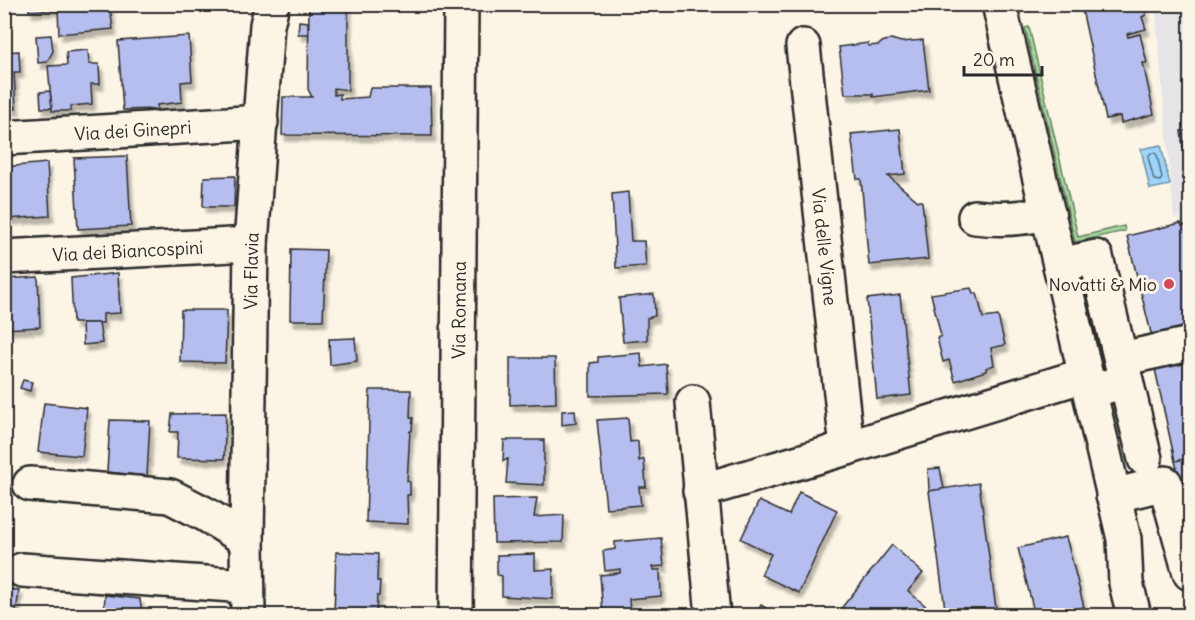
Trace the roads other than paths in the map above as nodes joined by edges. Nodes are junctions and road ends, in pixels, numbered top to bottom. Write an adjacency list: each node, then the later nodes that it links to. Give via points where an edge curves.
1 (272, 4): 5 (street, Via Flavia, via 267,25)
2 (461, 4): 26 (street, Via Romana)
3 (999, 4): 7 (street)
4 (803, 46): 16 (street, Via delle Vigne)
5 (261, 122): 6 (street, Via dei Ginepri); 9 (street, Via Flavia)
6 (4, 138)
7 (1048, 213): 8 (street, via 1021,220); 11 (street)
8 (975, 217)
9 (251, 244): 10 (street, Via dei Biancospini); 22 (street, Via Flavia)
10 (4, 257)
11 (1060, 265): 13 (street, via 1096,257); 14 (street)
12 (1191, 344): 13 (street)
13 (1123, 370): 14 (street); 17 (street)
14 (1087, 383): 16 (street); 20 (street)
15 (693, 402): 19 (street)
16 (847, 448): 19 (street)
17 (1145, 459)
18 (30, 484): 22 (street, via 170,496)
19 (700, 491): 27 (street)
20 (1113, 496): 21 (street); 24 (street, via 1165,483)
21 (1124, 539): 28 (street, via 1126,583); 29 (street)
22 (247, 540): 25 (street, Via Flavia)
23 (22, 570): 25 (street, Via Flavia)
24 (1191, 573)
25 (247, 601)
26 (456, 615)
27 (713, 615)
28 (1134, 615)
29 (1157, 615)

